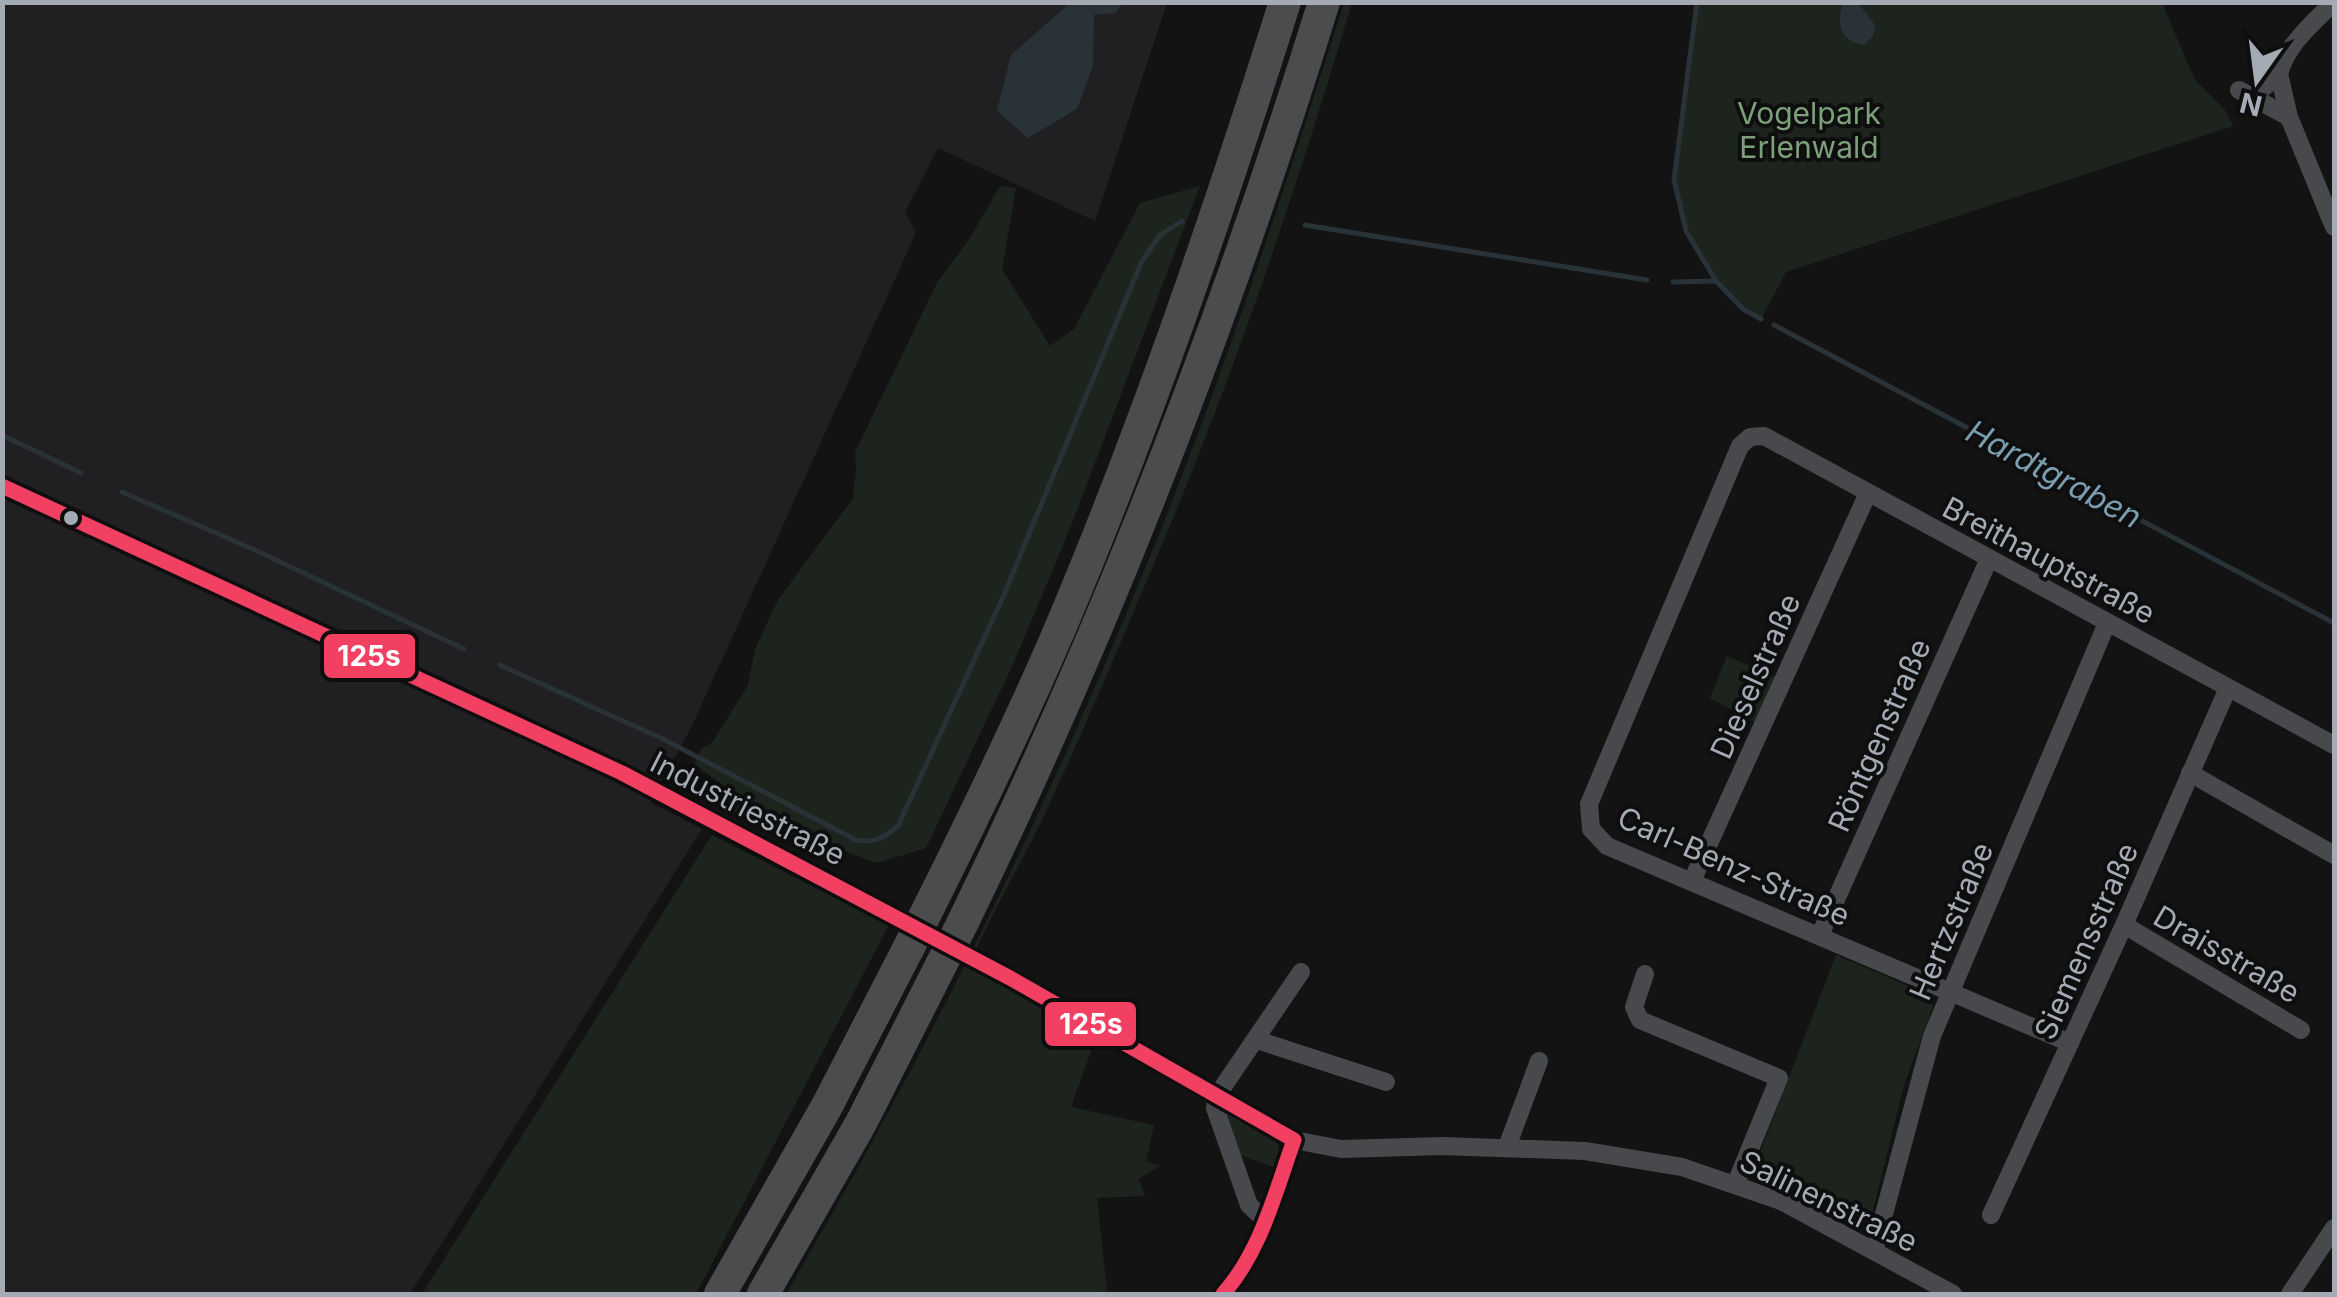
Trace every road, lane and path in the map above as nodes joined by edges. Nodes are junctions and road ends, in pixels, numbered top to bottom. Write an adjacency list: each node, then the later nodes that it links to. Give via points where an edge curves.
1 (1285, 2): 38 (highway, bridge, via 1203,252 1103,523 998,769 827,1106)
2 (1324, 2): 39 (highway, bridge, via 1238,266 1155,490 1030,782 860,1122)
3 (2334, 2): 4 (street, via 2302,33)
4 (2279, 74): 5 (street); 5 (street, via 2246,94)
5 (2289, 117): 6 (street)
6 (2334, 227)
7 (1740, 446): 9 (street, Breithauptstraße, via 1764,436); 16 (street, Carl-Benz-Straße, via 1589,804 1591,829 1607,846)
8 (2, 486): 19 (street, Industriestraße, via 622,773)
9 (1868, 493): 10 (street, Breithauptstraße); 16 (street, Dieselstraße)
10 (1989, 559): 11 (street, Breithauptstraße); 18 (street, Röntgenstraße)
11 (2107, 623): 12 (street, Breithauptstraße); 22 (street, Hertzstraße)
12 (2228, 688): 13 (street, Breithauptstraße); 14 (street, Siemensstraße)
13 (2334, 745)
14 (2190, 773): 15 (street); 17 (street, Siemensstraße)
15 (2334, 855)
16 (1692, 881): 18 (street, Carl-Benz-Straße)
17 (2124, 925): 23 (street, Draisstraße); 25 (street, Siemensstraße)
18 (1820, 934): 22 (street, Carl-Benz-Straße)
19 (975, 958): 28 (street, Salinenstraße)
20 (1301, 972): 24 (street)
21 (1646, 974): 31 (street, via 1634,1007 1640,1020 1779,1078)
22 (1951, 991): 25 (street, Carl-Benz-Straße); 35 (street, Hertzstraße, via 1922,1066)
23 (2301, 1030)
24 (1257, 1040): 27 (street); 28 (street)
25 (2070, 1043): 32 (street, Siemensstraße)
26 (1539, 1061): 30 (street)
27 (1386, 1082)
28 (1216, 1096): 29 (street, Salinenstraße); 33 (street, via 1249,1205)
29 (1294, 1140): 30 (street, Salinenstraße, via 1341,1148); 33 (street)
30 (1507, 1147): 31 (street, Salinenstraße, via 1635,1156)
31 (1736, 1183): 35 (street, Salinenstraße)
32 (1990, 1215)
33 (1264, 1220): 36 (street)
34 (2334, 1228): 40 (street)
35 (1874, 1250): 37 (street, Salinenstraße)
36 (1229, 1293)
37 (1948, 1293)
38 (720, 1294)
39 (763, 1294)
40 (2290, 1294)

